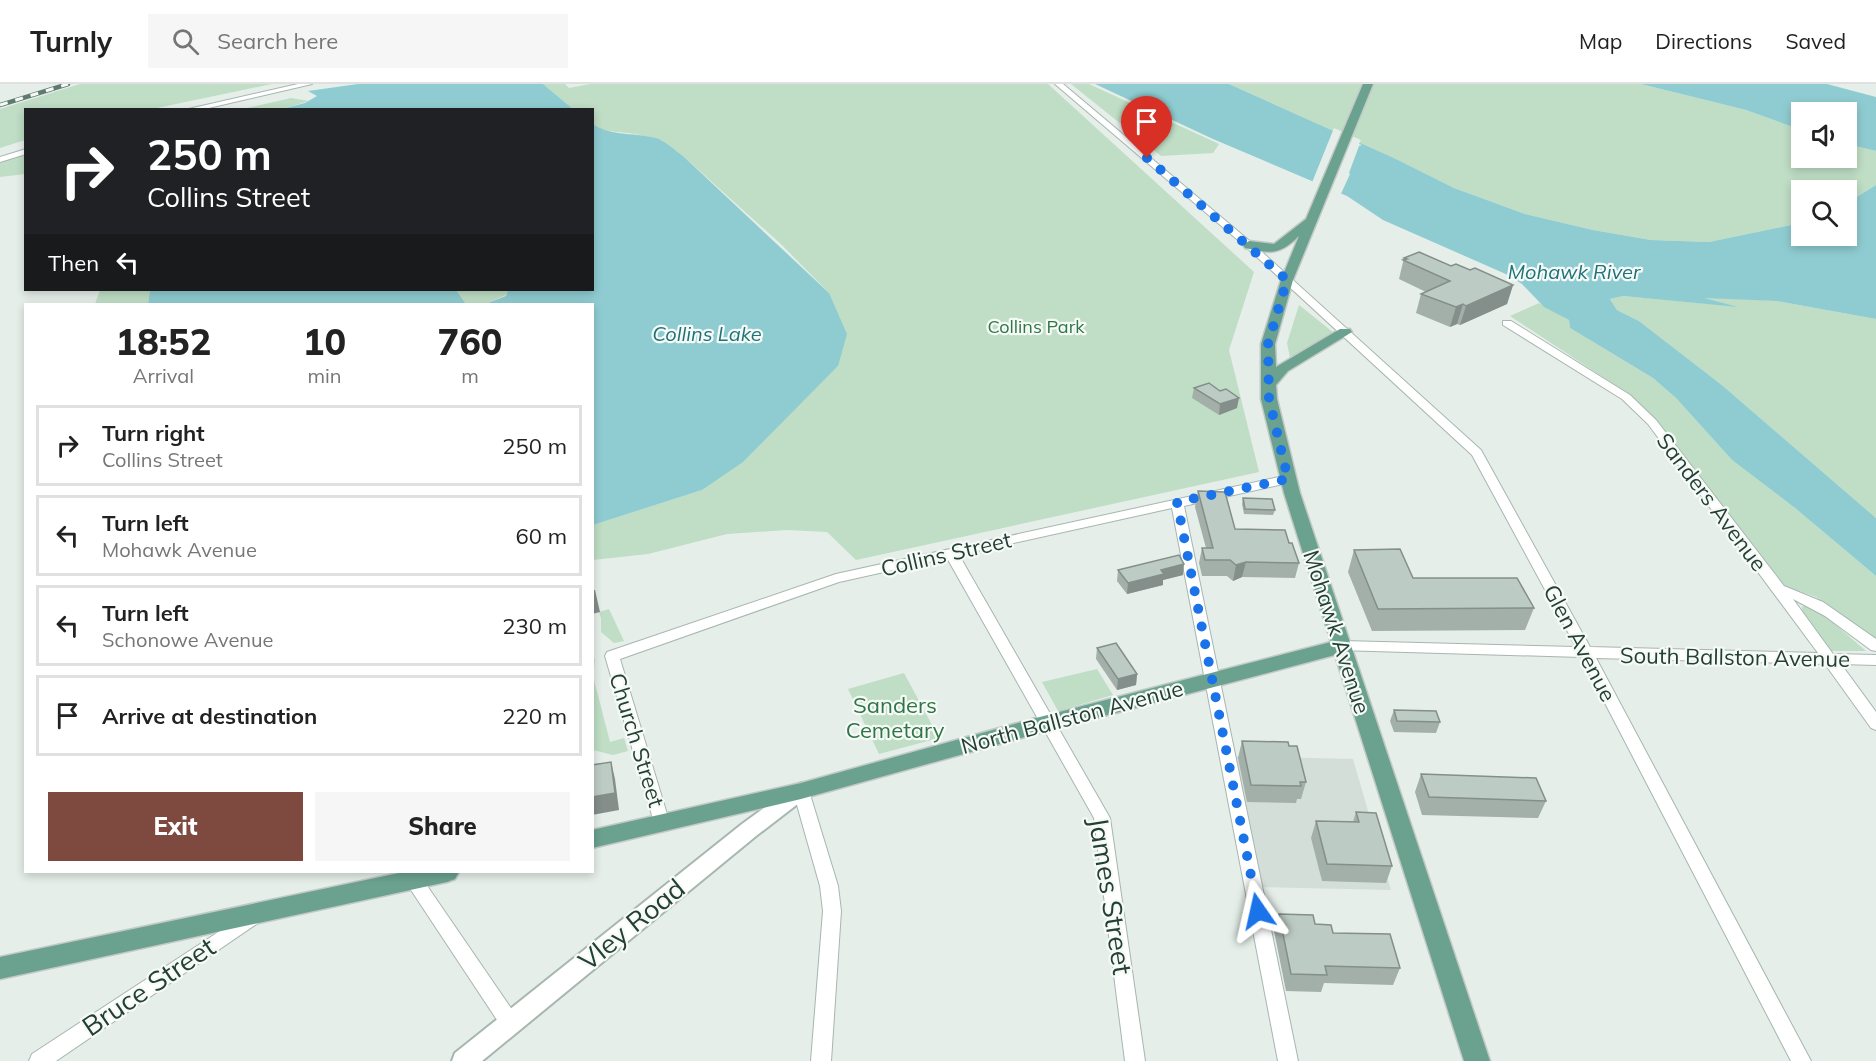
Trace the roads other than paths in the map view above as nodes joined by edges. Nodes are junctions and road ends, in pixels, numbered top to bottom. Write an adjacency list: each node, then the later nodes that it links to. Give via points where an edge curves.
1 (308, 84): 4 (street)
2 (1059, 84): 8 (street, Glen Avenue)
3 (1368, 84): 7 (main road, Mohawk Avenue)
4 (196, 108)
5 (24, 152): 6 (street)
6 (0, 160)
7 (1314, 219): 8 (main road, via 1298,228 1278,248); 9 (main road, Mohawk Avenue)
8 (1249, 245): 9 (street, Glen Avenue)
9 (1287, 280): 11 (street, Glen Avenue); 12 (main road, Mohawk Avenue, via 1268,344)
10 (1507, 323): 16 (street, Sanders Avenue, via 1633,403)
11 (1345, 332): 12 (main road, via 1283,368); 19 (street, Glen Avenue, via 1477,453)
12 (1269, 384): 13 (main road, Mohawk Avenue)
13 (1288, 479): 14 (street, Collins Street); 17 (main road, Mohawk Avenue)
14 (1177, 502): 15 (street, Collins Street); 23 (street)
15 (951, 552): 20 (street, Collins Street, via 836,579); 24 (street, James Street)
16 (1779, 590): 18 (street, via 1820,606); 21 (street, Sanders Avenue)
17 (1342, 646): 19 (street, South Ballston Avenue); 23 (main road, North Ballston Avenue); 39 (main road, Mohawk Avenue)
18 (1876, 646)
19 (1586, 653): 21 (street, South Ballston Avenue); 40 (street, Glen Avenue)
20 (612, 656): 27 (street, Church Street)
21 (1827, 658): 22 (street, South Ballston Avenue); 25 (street, Sanders Avenue)
22 (1876, 660)
23 (1212, 680): 24 (main road, North Ballston Avenue); 38 (street)
24 (1049, 723): 26 (main road, North Ballston Avenue); 37 (street, James Street, via 1102,819)
25 (1876, 724)
26 (801, 791): 27 (main road, North Ballston Avenue); 33 (street, Vley Road); 36 (street, via 829,886 832,911)
27 (662, 824): 28 (main road, North Ballston Avenue)
28 (594, 839)
29 (442, 873): 30 (main road)
30 (413, 879): 31 (main road); 33 (street)
31 (258, 914): 32 (main road); 34 (street, Bruce Street)
32 (0, 968)
33 (510, 1023): 35 (street, Vley Road)
34 (39, 1061)
35 (464, 1061)
36 (821, 1061)
37 (1135, 1061)
38 (1288, 1061)
39 (1477, 1061)
40 (1802, 1061)

